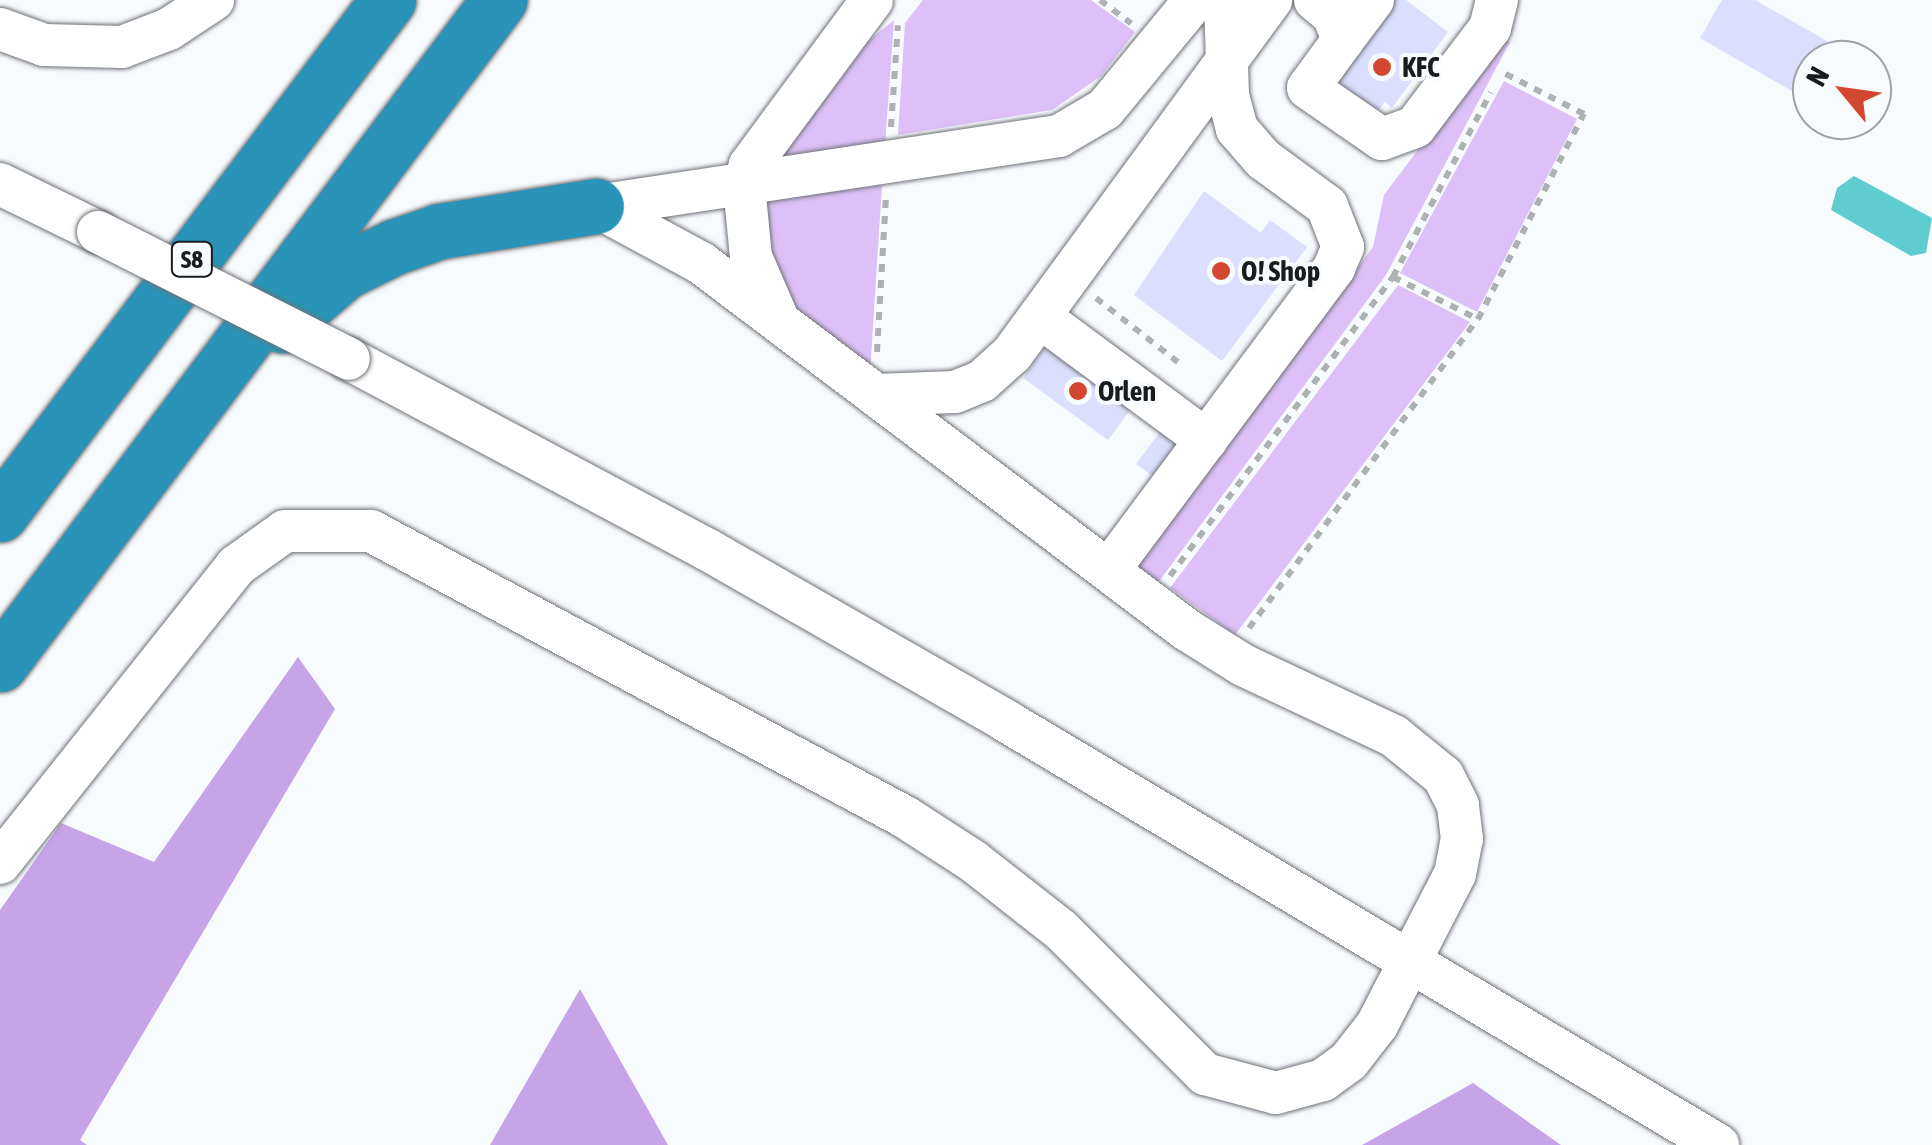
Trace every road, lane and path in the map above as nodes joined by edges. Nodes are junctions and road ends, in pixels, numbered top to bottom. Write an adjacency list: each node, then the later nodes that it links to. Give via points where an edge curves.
1 (213, 0): 12 (street, via 170,28 122,47 44,45)
2 (499, 0): 25 (highway)
3 (872, 0): 17 (street, via 760,147)
4 (1100, 0): 13 (path)
5 (1195, 0): 17 (street, via 1104,108 1059,136)
6 (1225, 0): 15 (street)
7 (1271, 0): 15 (street)
8 (1315, 0): 14 (street, via 1334,15)
9 (1373, 0): 14 (street)
10 (1497, 0): 14 (street, via 1483,38 1404,136 1371,136 1308,88)
11 (386, 2): 28 (highway, S8)
12 (0, 30)
13 (1142, 31)
14 (1343, 40)
15 (1227, 58): 21 (street); 27 (street, via 1237,128 1264,159 1327,206 1343,247)
16 (0, 184): 34 (street, bridge, via 725,559)
17 (744, 186): 18 (street); 23 (street, via 751,257)
18 (596, 206): 23 (street, via 702,262); 25 (highway, via 440,230 394,247 346,271)
19 (1393, 277): 22 (path); 22 (path, via 1501,71 1584,114); 30 (path)
20 (1106, 285): 24 (path, via 1095,300)
21 (1040, 317): 26 (street, via 982,381 926,397); 27 (street)
22 (1478, 319): 31 (path)
23 (779, 321): 26 (street)
24 (1178, 362)
25 (207, 388): 32 (highway)
26 (876, 395): 29 (street)
27 (1206, 440): 29 (street)
28 (0, 514)
29 (1109, 570): 34 (street, via 1243,665 1394,736 1443,776 1458,805 1462,840 1455,874)
30 (1160, 589)
31 (1239, 642)
32 (0, 664)
33 (0, 863): 34 (street, via 236,566 286,530 339,528 371,531 905,817 1025,900 1186,1060 1228,1085 1276,1093 1323,1080 1349,1062 1377,1025)
34 (1409, 965): 35 (street)
35 (1718, 1145)

